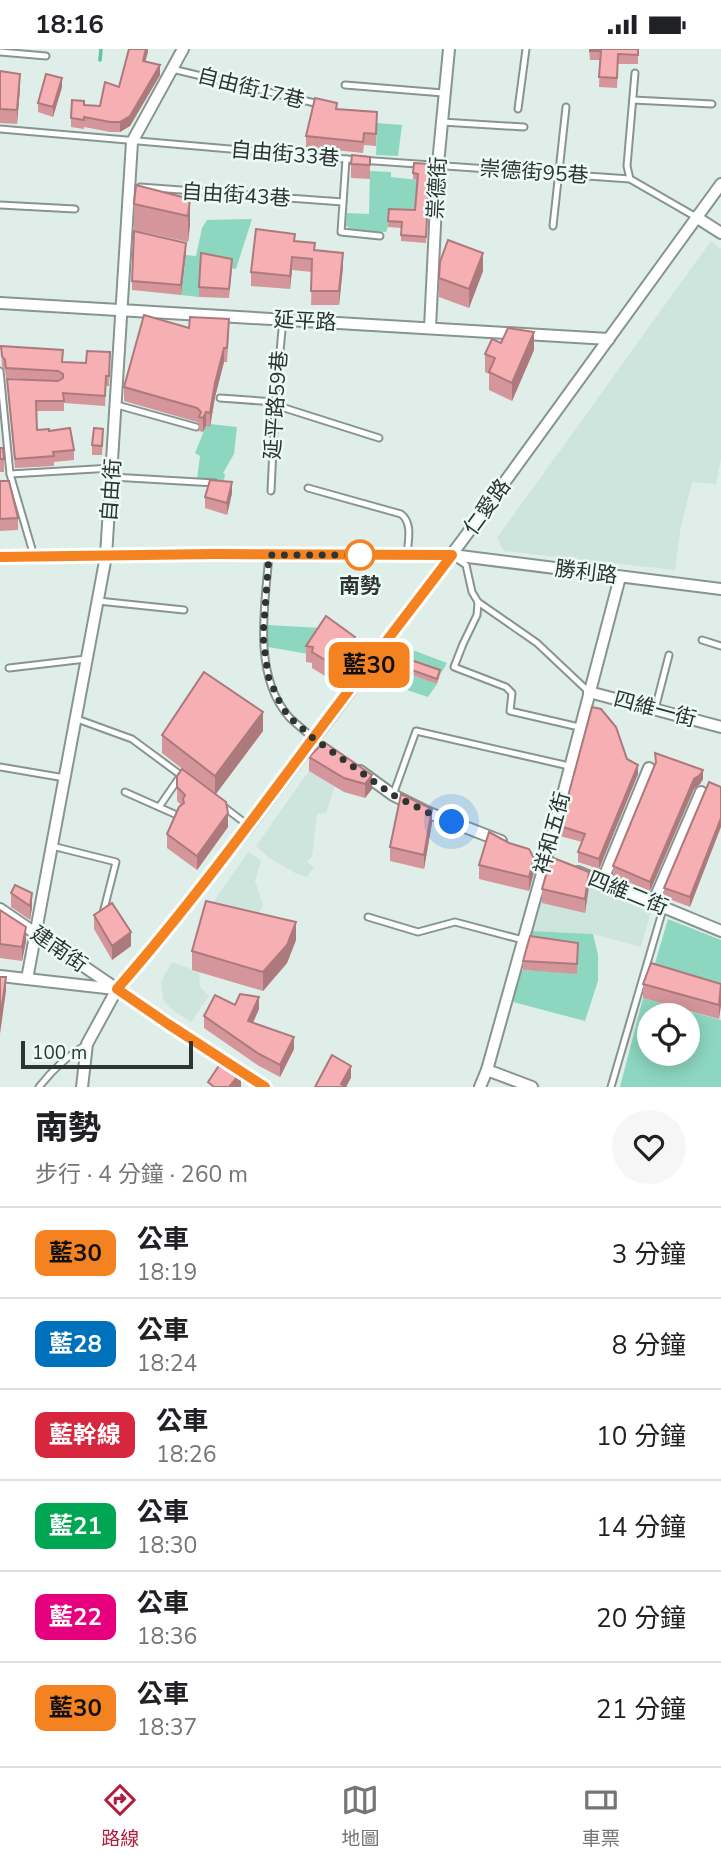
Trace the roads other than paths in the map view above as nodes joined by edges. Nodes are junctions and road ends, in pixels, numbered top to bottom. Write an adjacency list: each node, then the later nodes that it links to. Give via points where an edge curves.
1 (183, 49): 6 (street, 自由街)
2 (449, 49): 9 (street, 祟德街)
3 (526, 49): 14 (lane)
4 (0, 52): 5 (lane)
5 (46, 57)
6 (172, 69): 12 (lane, 自由街17巷); 18 (street, 自由街)
7 (635, 73): 10 (lane)
8 (345, 85): 9 (lane)
9 (444, 93): 15 (street, 祟德街)
10 (633, 100): 11 (lane); 22 (lane)
11 (712, 104)
12 (329, 107)
13 (566, 107): 21 (lane)
14 (518, 109)
15 (442, 122): 16 (lane); 20 (street, 祟德街)
16 (524, 127)
17 (0, 129): 18 (lane, 自由街33巷)
18 (132, 142): 19 (lane, 自由街33巷); 24 (street, 自由街)
19 (346, 159): 20 (lane, 自由街33巷); 25 (lane)
20 (438, 164): 21 (lane, 崇德街95巷); 37 (street, 祟德街)
21 (559, 173): 22 (lane, 崇德街95巷); 29 (lane)
22 (630, 179): 28 (lane)
23 (721, 184): 28 (street, 仁愛路)
24 (130, 187): 25 (lane, 自由街43巷); 31 (street, 自由街)
25 (343, 202): 32 (lane, via 341,232)
26 (0, 205): 27 (lane)
27 (75, 209)
28 (696, 217): 30 (street); 38 (street, 仁愛路)
29 (553, 226)
30 (721, 233)
31 (127, 234): 33 (lane); 35 (street, 自由街)
32 (380, 236)
33 (139, 237)
34 (0, 303): 35 (street, 延平路)
35 (122, 311): 36 (street, 延平路); 44 (street, 自由街)
36 (283, 319): 37 (street, 延平路); 43 (lane, 延平路59巷)
37 (430, 328): 38 (street, 延平路)
38 (609, 339): 54 (street, 仁愛路)
39 (0, 371): 40 (lane)
40 (1, 383): 41 (lane); 48 (lane)
41 (13, 384)
42 (220, 398): 43 (lane)
43 (275, 403): 46 (lane); 51 (lane, 延平路59巷)
44 (117, 404): 45 (lane); 47 (street, 自由街)
45 (196, 427)
46 (379, 438)
47 (113, 473): 48 (lane); 49 (lane); 56 (street, 自由街)
48 (10, 474): 55 (lane)
49 (222, 483)
50 (308, 488): 53 (lane, via 401,514 409,527)
51 (271, 491)
52 (269, 555): 53 (street, 勝利路); 56 (street, 勝利路); 73 (lane, via 263,636 268,676 288,716)
53 (407, 555): 54 (street, 勝利路)
54 (452, 555): 58 (street, 勝利路); 61 (lane, via 466,565); 73 (street, 仁愛路)
55 (34, 556): 56 (street, 勝利路); 57 (street, 勝利路)
56 (106, 556): 60 (street, 自由街)
57 (0, 557)
58 (620, 577): 59 (street, 勝利路); 68 (street, 祥和五街)
59 (721, 589)
60 (98, 601): 62 (lane); 66 (street, 自由街)
61 (478, 602): 68 (lane, via 537,643); 71 (lane, via 477,615 454,667 506,687 512,693 510,711)
62 (184, 610)
63 (702, 640): 64 (lane)
64 (721, 646)
65 (669, 655): 69 (lane)
66 (87, 659): 67 (lane); 70 (street, 自由街)
67 (9, 668)
68 (589, 692): 69 (street, 四維一街); 71 (street, 祥和五街)
69 (655, 709): 72 (street, 四維一街)
70 (77, 719): 79 (lane, via 132,739); 80 (street, 自由街)
71 (579, 727): 76 (street, 祥和五街)
72 (721, 727)
73 (313, 738): 74 (street); 88 (street, 仁愛路)
74 (325, 746)
75 (348, 762): 84 (street)
76 (569, 766): 84 (lane, via 416,731); 92 (street, 祥和五街)
77 (0, 767): 80 (lane)
78 (649, 768): 95 (street)
79 (181, 775): 81 (lane); 86 (lane)
80 (65, 778): 90 (street, 自由街)
81 (191, 783)
82 (125, 792): 86 (lane)
83 (701, 792): 96 (street)
84 (393, 795): 89 (street)
85 (220, 804): 88 (lane)
86 (159, 807): 87 (lane)
87 (179, 816)
88 (249, 826): 105 (street, 仁愛路)
89 (511, 845)
90 (52, 846): 98 (lane, via 116,862); 101 (street, 自由街)
91 (534, 854): 92 (street)
92 (546, 859): 93 (street); 102 (street, 祥和五街)
93 (557, 863)
94 (568, 868): 95 (street, 四維二街)
95 (602, 882): 96 (street, 四維二街)
96 (658, 905): 100 (street, 四維二街); 113 (lane)
97 (0, 909): 101 (street, 建南街)
98 (103, 913)
99 (368, 917): 102 (lane, via 418,932 455,922)
100 (721, 931)
101 (36, 932): 104 (street, 自由街); 105 (street, 建南街)
102 (523, 940): 107 (street, 祥和五街)
103 (0, 976): 104 (street)
104 (27, 979): 105 (street)
105 (117, 989): 106 (street, 仁愛路); 110 (street, 建南街)
106 (87, 1044): 108 (lane, via 68,1055); 109 (street)
107 (487, 1070): 111 (street, 祥和五街); 112 (street)
108 (39, 1087)
109 (82, 1087)
110 (265, 1087)
111 (480, 1087)
112 (533, 1087)
113 (611, 1087)

